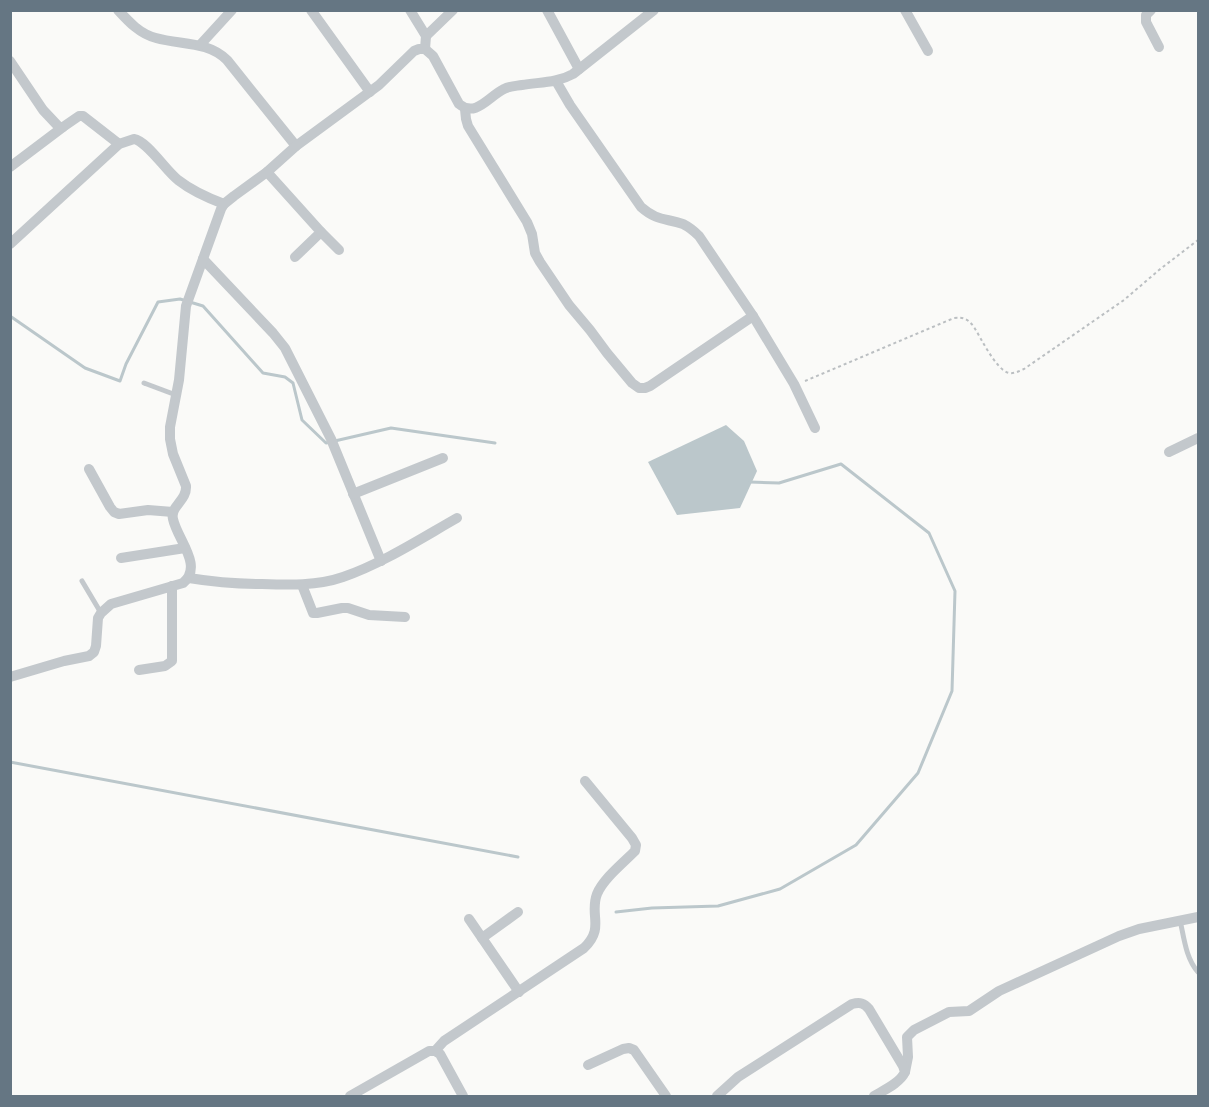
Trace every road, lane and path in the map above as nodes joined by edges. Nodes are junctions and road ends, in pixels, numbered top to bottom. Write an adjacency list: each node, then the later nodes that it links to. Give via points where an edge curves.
1 (118, 10): 11 (street, via 140,31 155,38)
2 (232, 10): 11 (street)
3 (311, 10): 18 (street)
4 (410, 10): 10 (street)
5 (453, 10): 10 (street)
6 (547, 10): 16 (street)
7 (654, 10): 16 (street)
8 (905, 10): 14 (street)
9 (1151, 10): 12 (street, via 1146,22)
10 (426, 36): 13 (street)
11 (200, 45): 22 (street, via 217,51 227,60)
12 (1159, 47)
13 (424, 49): 18 (street, via 414,51); 19 (street)
14 (928, 51)
15 (10, 61): 20 (street, via 43,110 58,127)
16 (579, 69): 17 (street)
17 (556, 81): 19 (street, via 509,87 477,108); 32 (street, via 641,207 650,215 691,228)
18 (370, 92): 22 (street)
19 (465, 109): 32 (street, via 468,126 530,229 540,262 632,383 639,388 650,386)
20 (63, 127): 21 (street, via 83,116); 23 (street)
21 (119, 144): 25 (street, via 138,140 179,181); 28 (street)
22 (296, 146): 24 (street)
23 (10, 167)
24 (267, 172): 25 (street); 26 (street)
25 (224, 204): 31 (street)
26 (321, 232): 29 (street); 30 (street)
27 (1198, 240): 34 (path, via 1124,300 1016,372 1000,368 974,327 962,317)
28 (10, 244)
29 (339, 250)
30 (295, 257)
31 (203, 259): 35 (street, via 188,301); 41 (street, via 285,348)
32 (753, 316): 34 (street)
33 (144, 383): 35 (lane)
34 (794, 384): 36 (street)
35 (176, 395): 42 (street, via 170,439 186,492)
36 (815, 428)
37 (1198, 438): 38 (street)
38 (1169, 452)
39 (443, 458): 41 (street)
40 (89, 469): 42 (street, via 114,512)
41 (353, 494): 46 (street)
42 (172, 512): 44 (street)
43 (457, 518): 46 (street)
44 (185, 548): 45 (street); 47 (street, via 191,563)
45 (122, 558)
46 (381, 561): 49 (street, via 343,577)
47 (189, 578): 49 (street, via 230,584); 50 (street)
48 (82, 581): 51 (lane)
49 (302, 585): 52 (street, via 316,613 348,608 369,615)
50 (172, 586): 51 (street, via 111,604); 53 (street, via 173,656 165,666)
51 (101, 613): 54 (street, via 96,646 89,656)
52 (405, 617)
53 (139, 670)
54 (10, 677)
55 (585, 781): 62 (street, via 632,838 635,851 598,891 592,941)
56 (518, 912): 60 (street)
57 (1198, 917): 59 (street)
58 (469, 920): 60 (street)
59 (1180, 920): 61 (lane, via 1189,958); 65 (street, via 1119,936 999,991 969,1011 949,1012 910,1033)
60 (482, 938): 62 (street)
61 (1198, 972)
62 (519, 992): 63 (street, via 444,1041)
63 (435, 1051): 66 (street, via 424,1053); 67 (street)
64 (588, 1065): 68 (street, via 629,1048)
65 (905, 1072): 69 (street, via 869,1009 859,1002 738,1077); 70 (street, via 897,1082)
66 (350, 1096)
67 (463, 1096)
68 (666, 1096)
69 (717, 1096)
70 (874, 1096)

